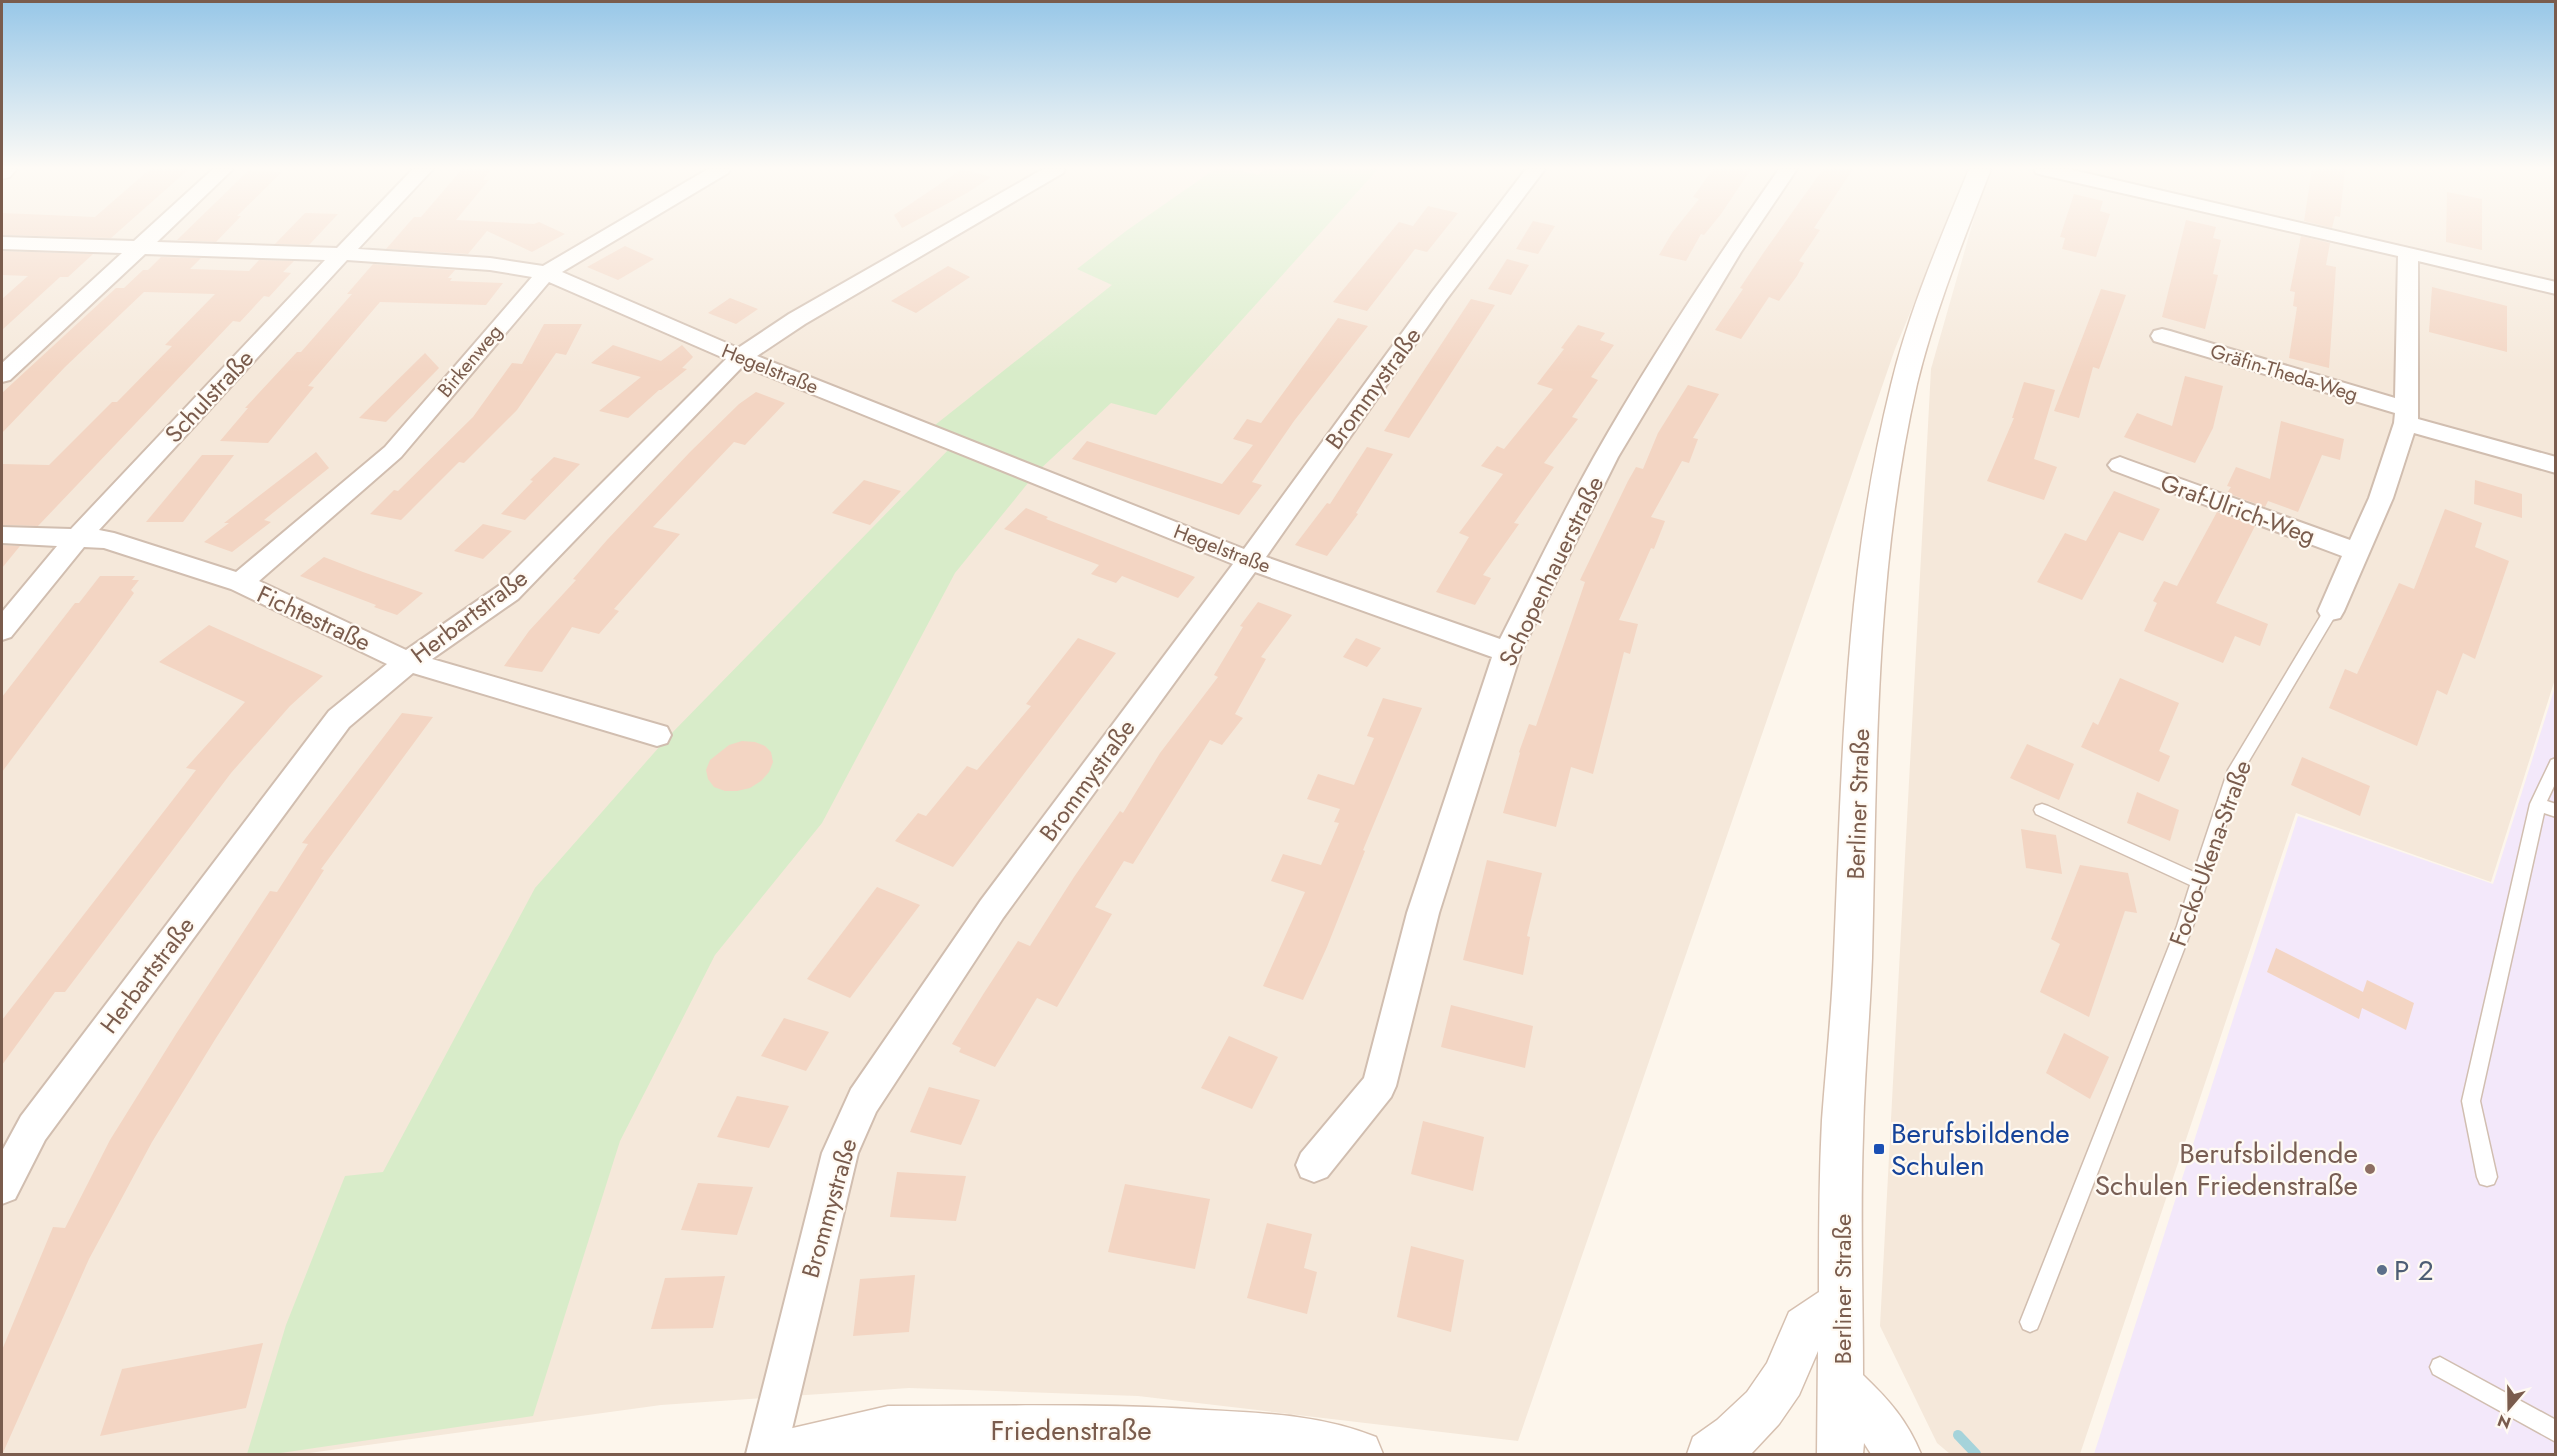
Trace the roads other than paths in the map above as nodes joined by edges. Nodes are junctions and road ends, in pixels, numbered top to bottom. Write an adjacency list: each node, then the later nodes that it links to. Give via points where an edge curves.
1 (151, 237): 10 (street)
2 (358, 237): 12 (street, Schulstraße)
3 (607, 237): 13 (street, Birkenweg)
4 (931, 237): 16 (street, Herbartstraße)
5 (1484, 237): 24 (street, Brommystraße)
6 (1743, 237): 28 (street, Schopenhauerstraße, via 1606,457)
7 (1953, 237): 39 (main road, Berliner Straße, via 1903,388 1881,512 1868,622 1842,1139)
8 (2342, 237): 11 (street)
9 (2, 243): 10 (street, Hegelstraße)
10 (138, 249): 12 (street, Hegelstraße); 17 (street)
11 (2408, 252): 14 (street); 18 (street, Focko-Ukena-Straße)
12 (342, 254): 13 (street, Hegelstraße, via 490,264); 22 (street, Schulstraße)
13 (546, 273): 16 (street, Hegelstraße); 25 (street, Birkenweg, via 393,452)
14 (2556, 288)
15 (2162, 336): 18 (street, Gräfin-Theda-Weg)
16 (740, 357): 24 (street, Hegelstraße); 29 (street, Herbartstraße, via 509,592)
17 (2, 375)
18 (2406, 416): 20 (street, Gräfin-Theda-Weg); 23 (street, Focko-Ukena-Straße, via 2381,498)
19 (2120, 465): 23 (street, Graf-Ulrich-Weg)
20 (2556, 465)
21 (2, 535): 22 (street, Fichtestraße)
22 (78, 537): 25 (street, Fichtestraße, via 105,539); 27 (street, Schulstraße)
23 (2356, 552): 26 (street, Focko-Ukena-Straße)
24 (1249, 561): 28 (street, Hegelstraße); 44 (street, Brommystraße, via 992,909 863,1101 840,1153)
25 (240, 583): 29 (street, Fichtestraße)
26 (2331, 611): 35 (lane, Focko-Ukena-Straße, via 2236,770)
27 (2, 630)
28 (1507, 652): 36 (street, Schopenhauerstraße, via 1423,913 1379,1086)
29 (408, 662): 30 (street, Fichtestraße); 38 (street, Herbartstraße, via 339,719 33,1128)
30 (657, 735)
31 (2556, 764): 32 (lane)
32 (2538, 804): 34 (lane); 37 (lane, via 2471,1101)
33 (2042, 810): 35 (lane)
34 (2556, 811)
35 (2200, 882): 40 (lane, Focko-Ukena-Straße)
36 (1314, 1165)
37 (2487, 1177)
38 (2, 1186)
39 (1842, 1303): 42 (main road, Berliner Straße); 47 (main road, via 1805,1328 1783,1379 1763,1408)
40 (2030, 1322)
41 (2440, 1366): 43 (lane)
42 (1841, 1385): 48 (main road, Berliner Straße); 49 (main road, via 1877,1421)
43 (2556, 1432)
44 (765, 1455)
45 (784, 1455): 46 (main road, Friedenstraße, via 888,1429 1135,1429 1284,1438)
46 (1359, 1455)
47 (1710, 1455)
48 (1840, 1455)
49 (1897, 1455)

